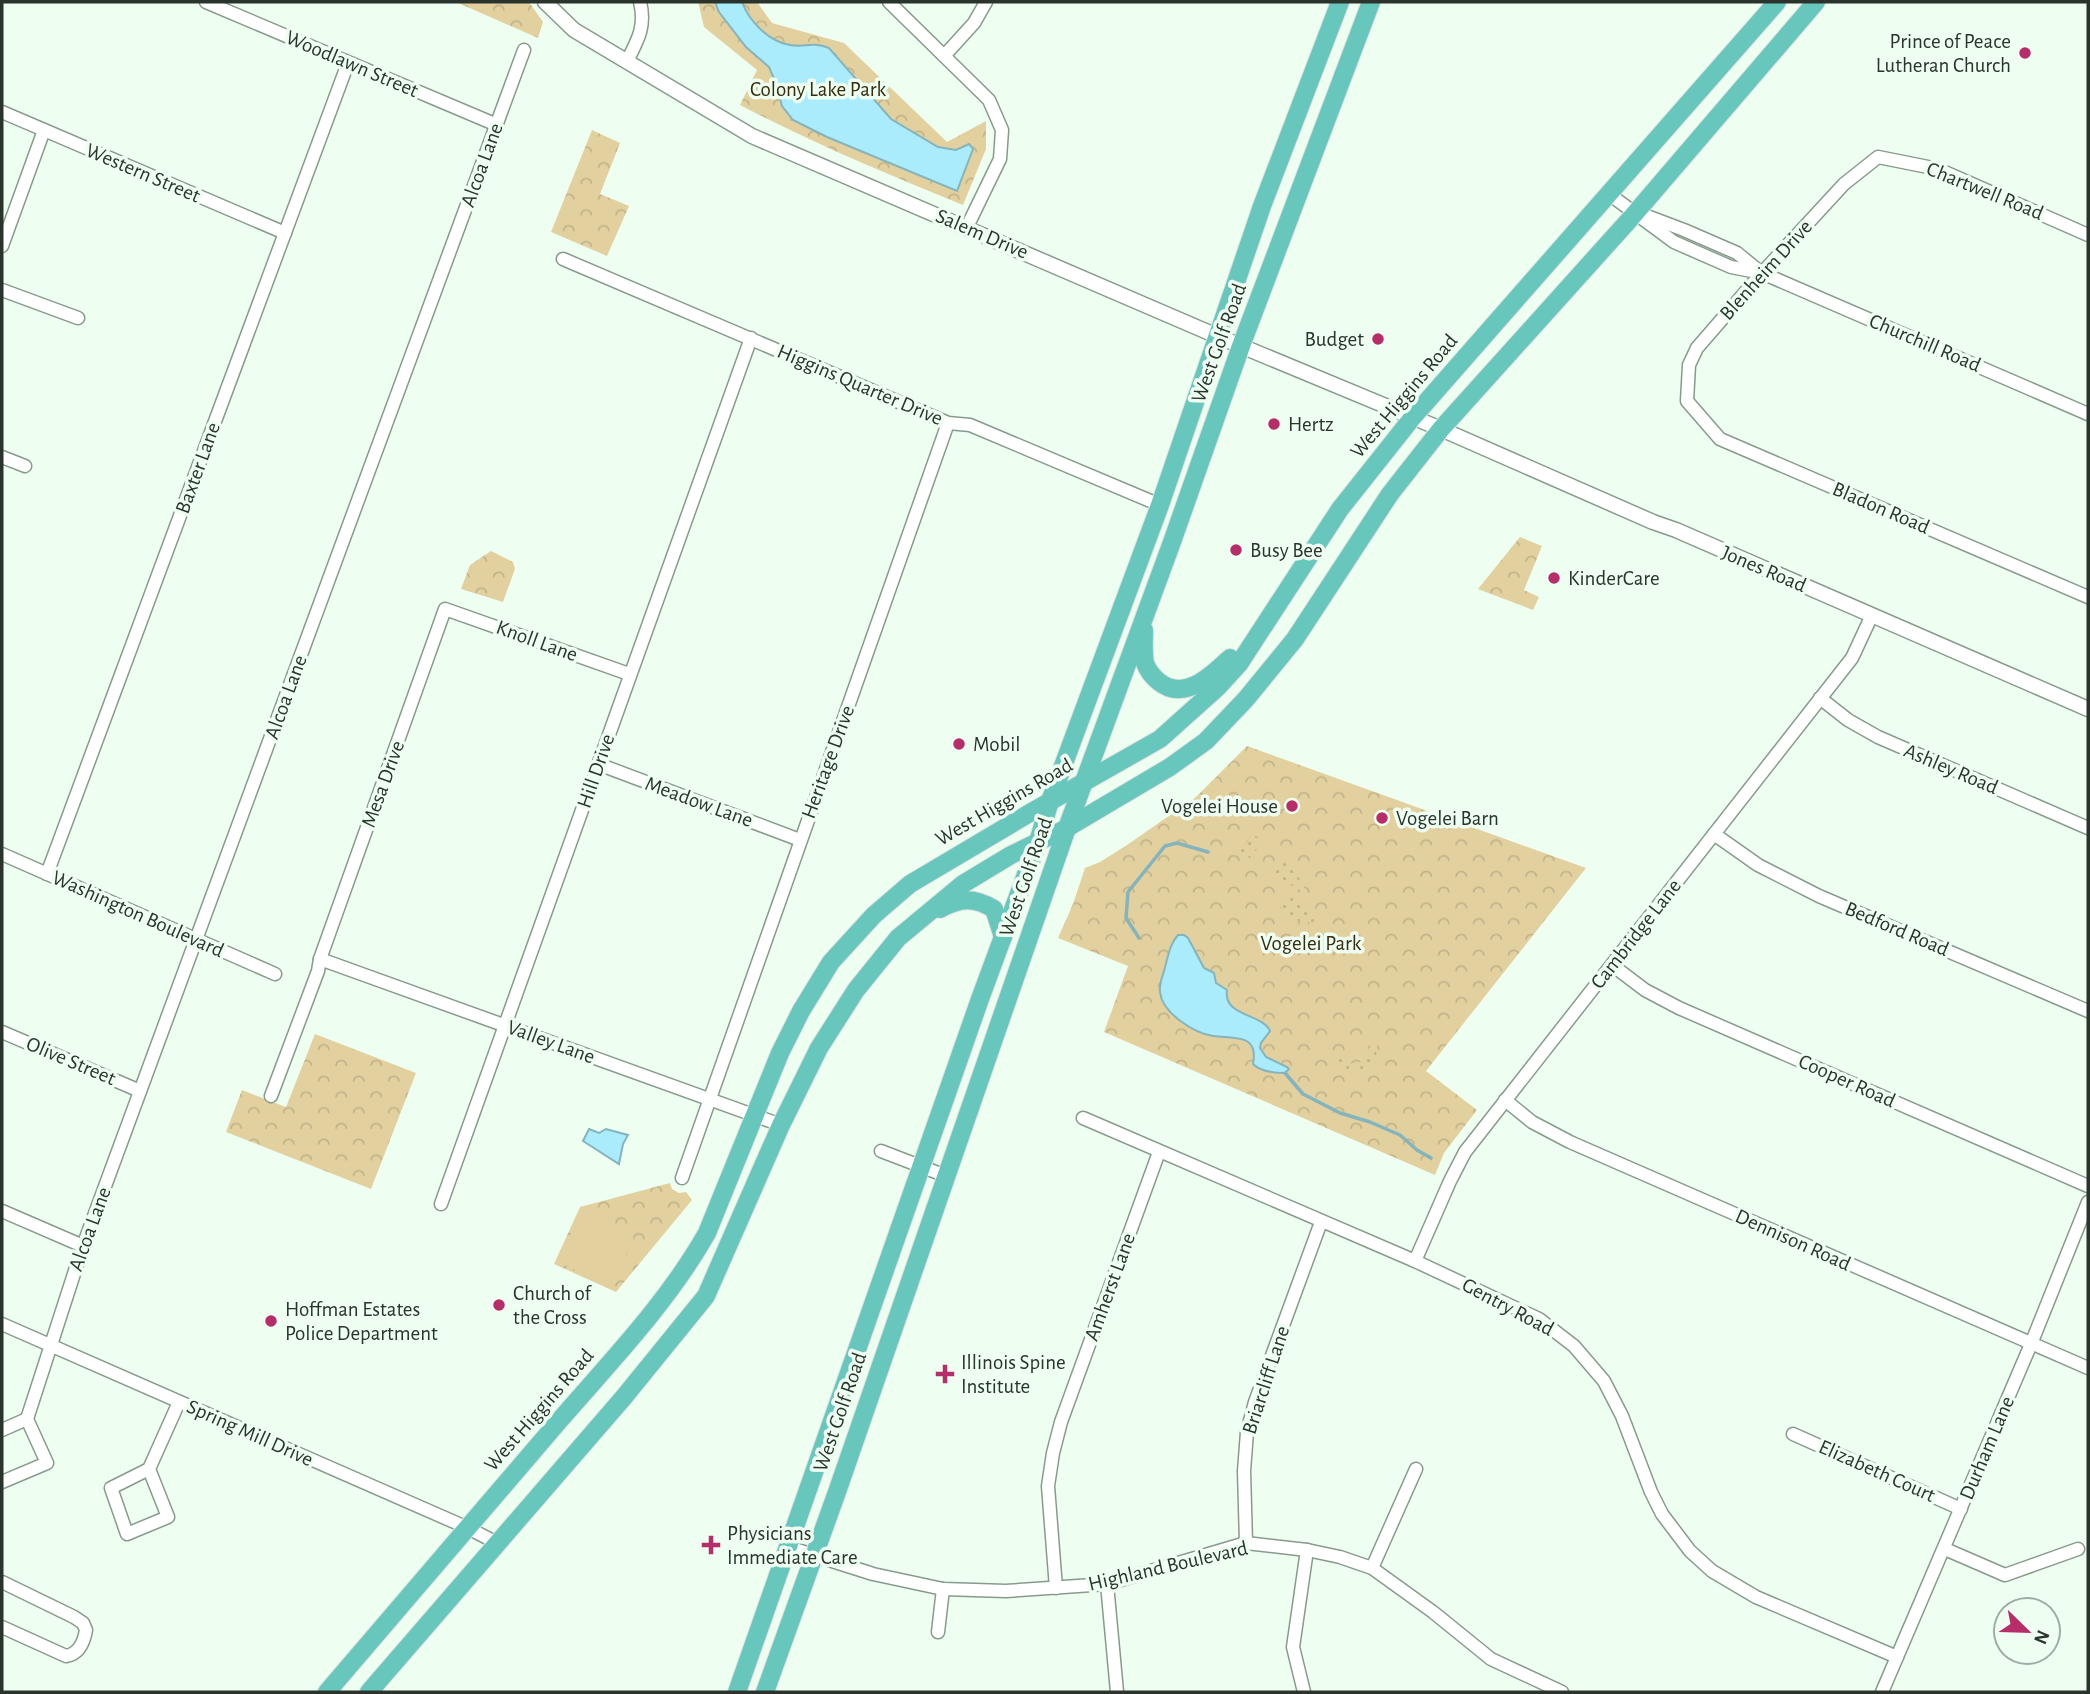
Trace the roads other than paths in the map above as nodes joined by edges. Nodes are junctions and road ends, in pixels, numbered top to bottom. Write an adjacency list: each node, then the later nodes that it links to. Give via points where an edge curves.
1 (206, 2): 13 (street, Woodlawn Street)
2 (545, 2): 12 (street, Salem Drive, via 574,30)
3 (640, 2): 12 (street, via 641,34)
4 (889, 2): 11 (street)
5 (986, 2): 11 (street)
6 (1340, 2): 28 (main road, West Golf Road)
7 (1371, 2): 30 (main road, West Golf Road)
8 (1777, 2): 18 (main road, West Higgins Road)
9 (1816, 2): 19 (main road)
10 (524, 50): 15 (street, Alcoa Lane)
11 (944, 56): 20 (street, via 989,100 1002,130 999,159)
12 (626, 61): 20 (street, Salem Drive, via 752,136)
13 (348, 63): 15 (street, Woodlawn Street); 21 (street, Baxter Lane)
14 (2, 112): 16 (street, Western Street)
15 (497, 125): 59 (street, Alcoa Lane)
16 (44, 130): 21 (street, Western Street); 23 (street)
17 (1878, 157): 22 (street, Chartwell Road, via 1938,169); 25 (street, Blenheim Drive, via 1844,184)
18 (1609, 194): 19 (street, Churchill Road); 33 (main road, West Higgins Road)
19 (1636, 212): 25 (street, Churchill Road, via 1737,253); 35 (main road)
20 (967, 227): 28 (street, Salem Drive)
21 (285, 233): 56 (street, Baxter Lane)
22 (2088, 234)
23 (2, 246)
24 (563, 259): 29 (street, Higgins Quarter Drive)
25 (1762, 273): 31 (street, Blenheim Drive, via 1692,357); 32 (street, Churchill Road)
26 (2, 290): 27 (street)
27 (78, 318)
28 (1217, 336): 30 (street, Salem Drive); 38 (main road, West Golf Road)
29 (751, 338): 34 (street, Higgins Quarter Drive); 44 (street, Hill Drive)
30 (1241, 346): 33 (street, Salem Drive); 42 (main road, West Golf Road)
31 (1687, 401): 39 (street, Bladon Road, via 1720,439)
32 (2088, 414)
33 (1413, 417): 35 (street, Salem Drive); 43 (main road, West Higgins Road, via 1340,509)
34 (948, 423): 38 (street, Higgins Quarter Drive, via 970,425); 53 (street, Heritage Drive)
35 (1441, 429): 41 (street, Jones Road); 50 (main road, via 1390,494 1295,639 1238,707 1206,741 1171,767)
36 (2, 457): 37 (street)
37 (25, 466)
38 (1160, 505): 49 (main road, West Golf Road)
39 (2088, 597)
40 (445, 608): 44 (street, Knoll Lane); 60 (street, Mesa Drive)
41 (1871, 615): 45 (street, Cambridge Lane, via 1852,658); 46 (street, Jones Road)
42 (1144, 619): 43 (main road, via 1148,669 1163,685 1177,689 1210,677); 48 (main road, West Golf Road)
43 (1261, 629): 48 (main road, West Higgins Road, via 1239,664 1183,721)
44 (629, 674): 47 (street, Hill Drive)
45 (1820, 698): 51 (street, Ashley Road, via 1878,737); 52 (street, Cambridge Lane)
46 (2088, 709)
47 (598, 764): 53 (street, Meadow Lane); 64 (street, Hill Drive)
48 (1084, 782): 49 (main road, West Higgins Road); 50 (main road, West Golf Road)
49 (1050, 801): 54 (main road, West Golf Road); 70 (main road, West Higgins Road, via 910,884 874,915 831,962 801,1011)
50 (1068, 828): 54 (main road); 76 (main road, West Golf Road)
51 (2088, 828)
52 (1714, 834): 61 (street, Cambridge Lane); 63 (street, Bedford Road, via 1758,865 1819,896)
53 (800, 840): 68 (street, Heritage Drive)
54 (1038, 842): 57 (main road, via 963,884); 58 (main road, West Golf Road)
55 (2, 854): 56 (street, Washington Boulevard)
56 (47, 873): 59 (street, Washington Boulevard)
57 (921, 918): 58 (main road, via 953,902 973,900 994,909); 72 (main road, via 898,938 856,990 819,1048)
58 (1003, 937): 75 (main road, West Golf Road)
59 (196, 940): 62 (street, Washington Boulevard); 66 (street, Alcoa Lane)
60 (320, 959): 64 (street, Valley Lane); 67 (street, Mesa Drive)
61 (1612, 965): 69 (street, Cambridge Lane); 78 (street, Cooper Road, via 1670,1004)
62 (275, 974)
63 (2088, 1011)
64 (505, 1026): 68 (street, Valley Lane); 80 (street, Hill Drive)
65 (2, 1032): 66 (street, Olive Street)
66 (140, 1091): 83 (street, Alcoa Lane)
67 (271, 1096)
68 (710, 1100): 70 (street, Valley Lane); 77 (street, Heritage Drive)
69 (1504, 1100): 84 (street, Cambridge Lane, via 1457,1166); 86 (street, Dennison Road, via 1532,1122 1570,1142)
70 (755, 1116): 72 (street, Valley Lane); 97 (main road, West Higgins Road, via 692,1261)
71 (1083, 1118): 74 (street, Gentry Road)
72 (781, 1125): 98 (main road, via 706,1296)
73 (881, 1151): 75 (street)
74 (1159, 1152): 82 (street, Gentry Road); 108 (street, Amherst Lane, via 1053,1453 1048,1486)
75 (922, 1166): 76 (street); 100 (main road, West Golf Road)
76 (946, 1176): 104 (main road, West Golf Road)
77 (682, 1178)
78 (2088, 1186)
79 (2088, 1202): 86 (street, Durham Lane)
80 (441, 1204)
81 (2, 1211): 83 (street)
82 (1321, 1222): 84 (street, Gentry Road); 99 (street, Briarcliff Lane, via 1247,1432)
83 (83, 1246): 87 (street, Alcoa Lane)
84 (1415, 1261): 112 (street, Gentry Road, via 1539,1319 1574,1346 1612,1394 1662,1514 1712,1571 1756,1597)
85 (2, 1324): 87 (street, Spring Mill Drive)
86 (2031, 1344): 88 (street, Dennison Road); 96 (street, Durham Lane)
87 (50, 1345): 89 (street, Spring Mill Drive); 90 (street, Alcoa Lane)
88 (2088, 1368)
89 (179, 1402): 93 (street); 97 (street, Spring Mill Drive)
90 (27, 1419): 91 (street); 95 (street, via 47,1463)
91 (2, 1430)
92 (1793, 1434): 96 (street, Elizabeth Court)
93 (149, 1469): 93 (street, via 111,1488 127,1534 168,1517)
94 (1416, 1469): 105 (street)
95 (2, 1482)
96 (1961, 1509): 101 (street, Durham Lane)
97 (468, 1528): 98 (street, Spring Mill Drive); 113 (main road, West Higgins Road)
98 (497, 1543): 114 (main road)
99 (1246, 1543): 103 (street, Highland Boulevard); 107 (street, Highland Boulevard)
100 (789, 1547): 104 (street, Highland Boulevard); 115 (main road, West Golf Road)
101 (1945, 1549): 102 (street, via 2005,1575); 112 (street, Durham Lane)
102 (2078, 1549)
103 (1307, 1550): 105 (street, Highland Boulevard); 118 (street, via 1293,1647)
104 (814, 1555): 109 (street, Highland Boulevard); 116 (main road, West Golf Road)
105 (1372, 1568): 119 (street, Highland Boulevard, via 1491,1659)
106 (2, 1582): 110 (street, via 74,1617 86,1630 81,1646 66,1656)
107 (1107, 1584): 108 (street, Highland Boulevard); 117 (street)
108 (1056, 1588): 109 (street, Highland Boulevard)
109 (943, 1589): 111 (street)
110 (2, 1627)
111 (939, 1632)
112 (1897, 1657): 120 (street, Durham Lane)
113 (327, 1692)
114 (369, 1692)
115 (737, 1692)
116 (765, 1692)
117 (1117, 1692)
118 (1304, 1692)
119 (1562, 1692)
120 (1882, 1692)

